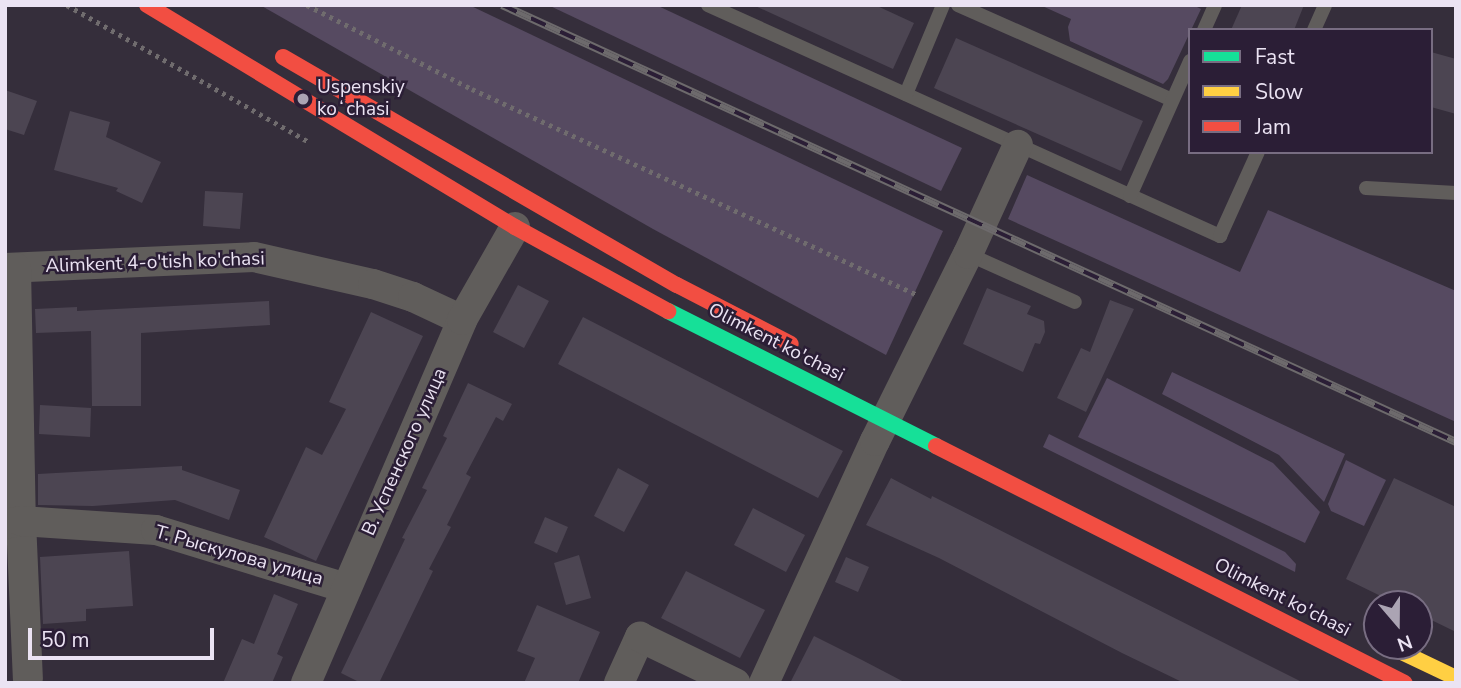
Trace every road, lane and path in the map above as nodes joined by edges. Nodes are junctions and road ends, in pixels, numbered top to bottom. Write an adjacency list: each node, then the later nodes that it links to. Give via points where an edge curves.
1 (147, 5): 19 (main road, Olimkent ko'chasi)
2 (307, 5): 22 (path, via 472,89)
3 (708, 5): 12 (lane)
4 (943, 5): 12 (lane)
5 (958, 5): 13 (lane)
6 (1214, 5): 8 (lane)
7 (1325, 5): 9 (lane)
8 (1205, 28)
9 (1315, 28)
10 (273, 51): 25 (main road, Olimkent ko'chasi, via 631,258)
11 (1188, 65): 13 (lane)
12 (906, 94): 14 (lane)
13 (1172, 100): 18 (lane)
14 (1018, 145): 18 (lane); 20 (street)
15 (1257, 154): 18 (lane, via 1220,236)
16 (1366, 188): 17 (lane)
17 (1456, 193)
18 (1130, 196)
19 (515, 227): 24 (street, В. Успенского улица); 26 (main road, Olimkent ko'chasi, via 674,314)
20 (968, 254): 23 (lane); 26 (street)
21 (11, 268): 24 (street, Alimkent 4-o'tish ko'chasi, via 254,257 373,284); 27 (street)
22 (919, 296)
23 (1075, 302)
24 (462, 320): 28 (street, В. Успенского улица)
25 (807, 353)
26 (891, 403): 29 (main road, Olimkent ko'chasi); 35 (street)
27 (13, 523): 28 (street, Т. Рыскулова улица, via 156,530); 31 (street)
28 (346, 588): 32 (street, В. Успенского улица)
29 (1380, 661): 30 (main road, Olimkent ko'chasi); 36 (main road, Olimkent ko'chasi)
30 (1456, 678)
31 (28, 680)
32 (306, 683)
33 (619, 683): 34 (street, via 640,637)
34 (736, 683)
35 (764, 683)
36 (1405, 683)

